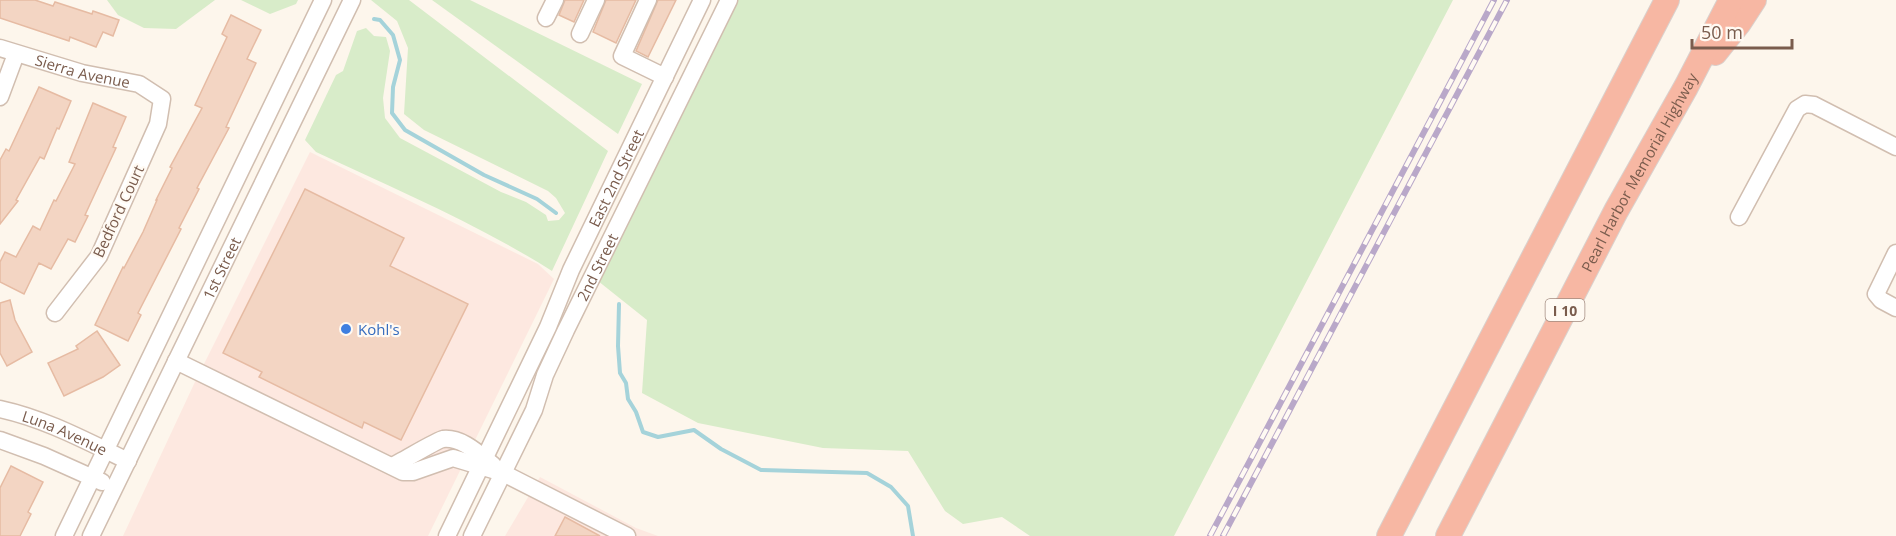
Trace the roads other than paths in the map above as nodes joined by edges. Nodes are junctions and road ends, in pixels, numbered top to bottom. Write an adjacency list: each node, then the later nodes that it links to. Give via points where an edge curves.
1 (324, 0): 29 (street, 1st Street)
2 (352, 0): 26 (street, 1st Street)
3 (555, 0): 12 (street)
4 (596, 0): 13 (street)
5 (648, 0): 15 (street, via 622,56)
6 (702, 0): 15 (street, East 2nd Street)
7 (729, 0): 32 (street, 2nd Street, via 569,322 534,410)
8 (1648, 0): 21 (highway)
9 (1667, 0): 21 (highway)
10 (1731, 0): 16 (highway, Pearl Harbor Memorial Highway / I 10)
11 (1754, 0): 16 (highway)
12 (546, 18)
13 (580, 34)
14 (8, 51): 17 (street); 18 (street, Sierra Avenue, via 82,74 139,84)
15 (665, 76): 23 (street, East 2nd Street)
16 (1686, 87): 41 (highway, Pearl Harbor Memorial Highway / I 10, via 1616,211)
17 (0, 96)
18 (162, 99): 25 (street, Bedford Court, via 158,124 99,256)
19 (1896, 147): 20 (street, via 1805,104 1797,109)
20 (1739, 217)
21 (1551, 222): 40 (highway)
22 (1896, 253): 24 (street, via 1876,294)
23 (560, 299): 31 (street, 2nd Street)
24 (1896, 308)
25 (55, 313)
26 (176, 361): 30 (street, 1st Street); 31 (street, via 392,466 442,439 472,448)
27 (0, 409): 29 (street, Luna Avenue, via 56,426)
28 (0, 440): 33 (street, Luna Avenue)
29 (106, 450): 30 (street, Luna Avenue); 33 (street, 1st Street)
30 (128, 461): 34 (street, 1st Street)
31 (482, 463): 32 (street); 37 (street, 2nd Street)
32 (503, 473): 38 (street, 2nd Street); 39 (street)
33 (93, 477): 34 (street, Luna Avenue); 35 (street, 1st Street)
34 (114, 488): 36 (street, 1st Street)
35 (64, 536)
36 (91, 536)
37 (447, 536)
38 (472, 536)
39 (627, 536)
40 (1389, 536)
41 (1448, 536)

